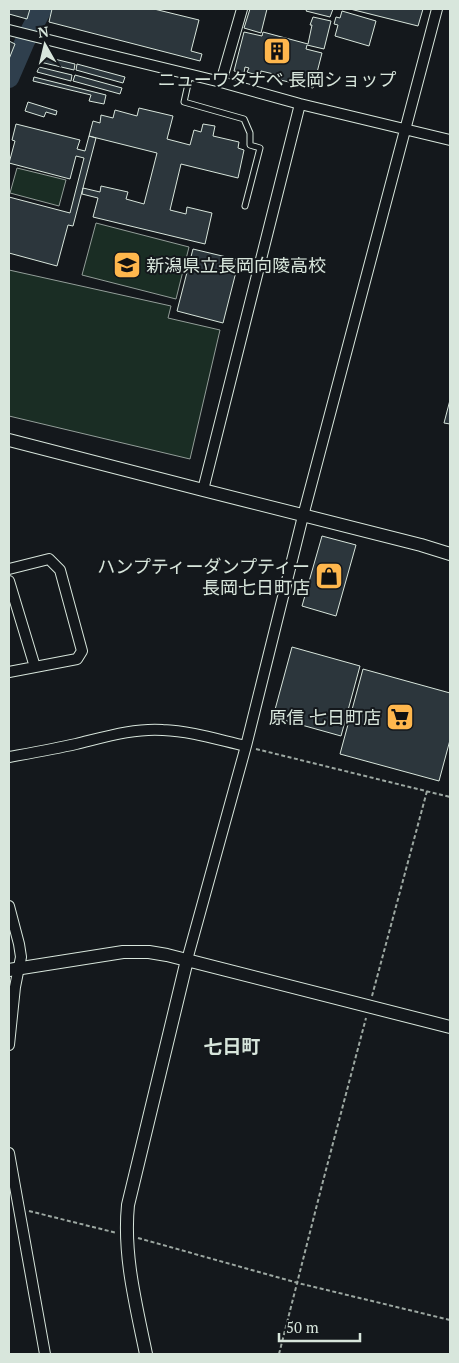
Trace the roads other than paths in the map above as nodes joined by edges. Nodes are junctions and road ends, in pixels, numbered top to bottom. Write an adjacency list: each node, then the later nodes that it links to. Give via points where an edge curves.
1 (242, 9): 5 (street)
2 (437, 9): 7 (street)
3 (9, 30): 4 (street)
4 (190, 74): 5 (street); 9 (lane, via 184,102 244,119 250,133 250,145 260,148)
5 (222, 82): 6 (street)
6 (300, 104): 7 (street); 11 (street)
7 (406, 129): 8 (street); 12 (street)
8 (450, 140)
9 (245, 206)
10 (9, 440): 11 (street)
11 (203, 490): 12 (street)
12 (303, 516): 13 (street); 18 (street)
13 (450, 554)
14 (9, 569): 16 (street, via 49,559 60,570 82,651 77,659)
15 (9, 581): 16 (street)
16 (35, 668): 17 (street)
17 (9, 672)
18 (246, 746): 19 (street, via 163,730 123,733); 21 (street)
19 (9, 757)
20 (9, 906): 22 (street, via 21,958)
21 (188, 960): 22 (street, via 135,951); 23 (street); 27 (street, via 128,1205 128,1260)
22 (14, 969): 24 (street)
23 (450, 1027)
24 (9, 1044)
25 (9, 1153): 26 (street)
26 (45, 1354)
27 (146, 1354)

